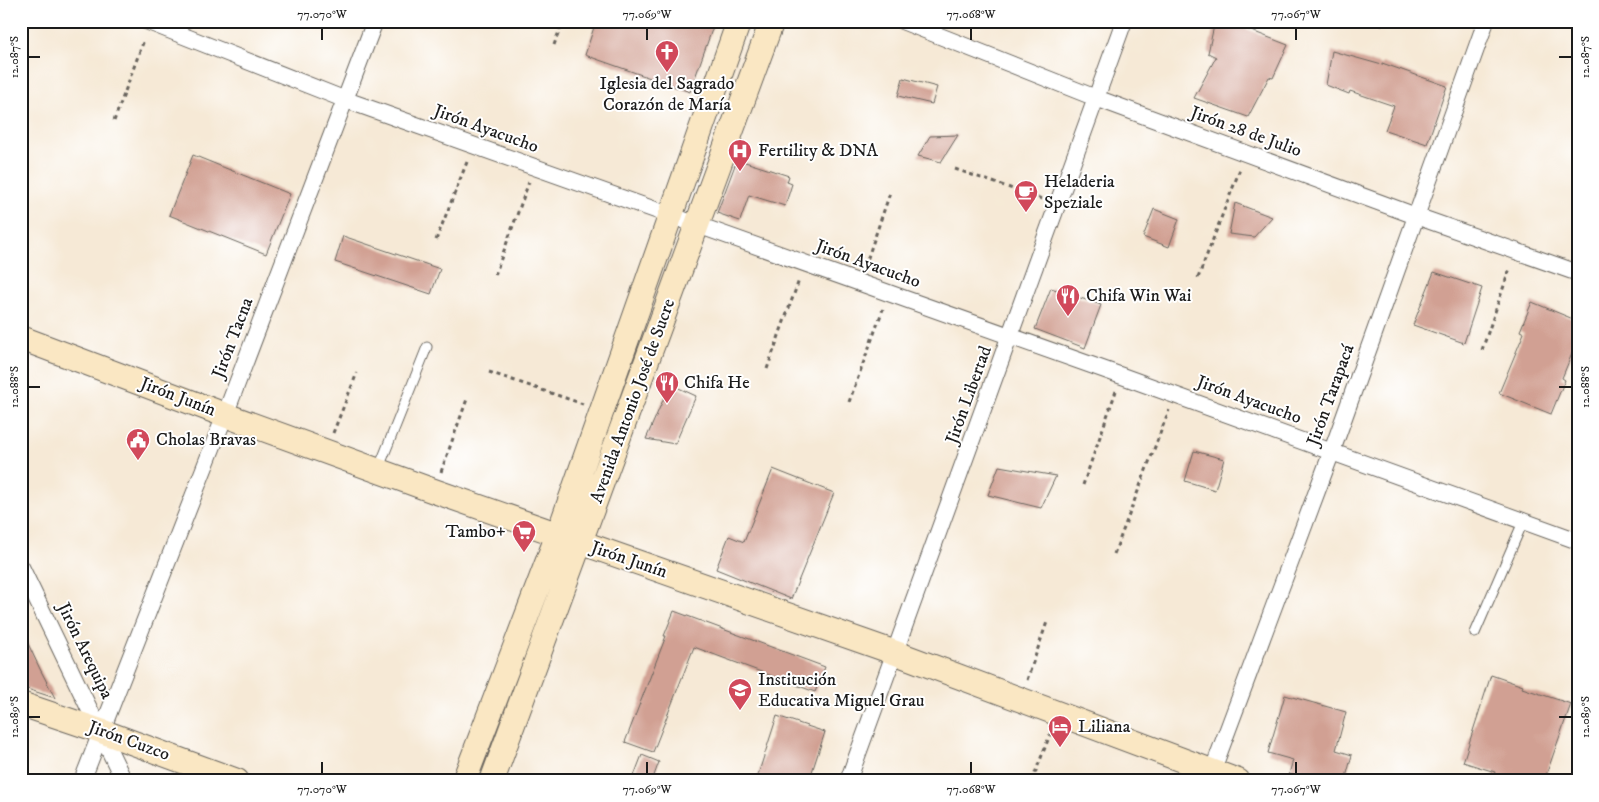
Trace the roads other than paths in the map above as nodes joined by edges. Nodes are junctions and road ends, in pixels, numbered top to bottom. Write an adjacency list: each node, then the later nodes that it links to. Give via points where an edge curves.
1 (375, 21): 9 (street, Jirón Tacna)
2 (739, 21): 10 (main road, Avenida Antonio José de Sucre)
3 (772, 21): 12 (main road, Avenida Antonio José de Sucre)
4 (902, 21): 8 (street, Jirón 28 de Julio)
5 (1124, 21): 8 (street, Jirón Libertad)
6 (1486, 21): 11 (street, Jirón Tarapacá)
7 (148, 22): 9 (street, Jirón Ayacucho)
8 (1096, 98): 11 (street, Jirón 28 de Julio); 14 (street, Jirón Libertad)
9 (346, 100): 10 (street, Jirón Ayacucho); 17 (street, Jirón Tacna)
10 (670, 215): 12 (street, Jirón Ayacucho); 21 (main road, Avenida Antonio José de Sucre)
11 (1416, 216): 13 (street, Jirón 28 de Julio); 18 (street, Jirón Tarapacá)
12 (698, 225): 14 (street, Jirón Ayacucho); 23 (main road, Avenida Antonio José de Sucre)
13 (1578, 274)
14 (1011, 336): 18 (street, Jirón Ayacucho); 26 (street, Jirón Libertad)
15 (21, 338): 17 (main road, Jirón Junín)
16 (427, 347): 19 (lane)
17 (225, 415): 19 (main road, Jirón Junín); 28 (street, Jirón Tacna)
18 (1332, 451): 20 (street, Jirón Ayacucho); 29 (street, Jirón Tarapacá)
19 (378, 470): 21 (main road, Jirón Junín)
20 (1524, 522): 22 (street, Jirón Ayacucho); 25 (lane)
21 (557, 534): 23 (main road, Jirón Junín); 33 (main road, Avenida Antonio José de Sucre)
22 (1578, 541)
23 (581, 543): 26 (main road, Jirón Junín); 34 (main road, Avenida Antonio José de Sucre)
24 (21, 567): 28 (street, Jirón Arequipa)
25 (1475, 632)
26 (896, 653): 29 (main road, Jirón Junín); 35 (street, Jirón Libertad)
27 (21, 704): 28 (main road, Jirón Cuzco)
28 (101, 731): 30 (street, Jirón Tacna); 31 (street, Jirón Arequipa); 32 (main road, Jirón Cuzco)
29 (1211, 776): 36 (main road, Jirón Junín)
30 (82, 781)
31 (124, 781)
32 (237, 781)
33 (464, 781)
34 (492, 781)
35 (848, 781)
36 (1238, 781)

